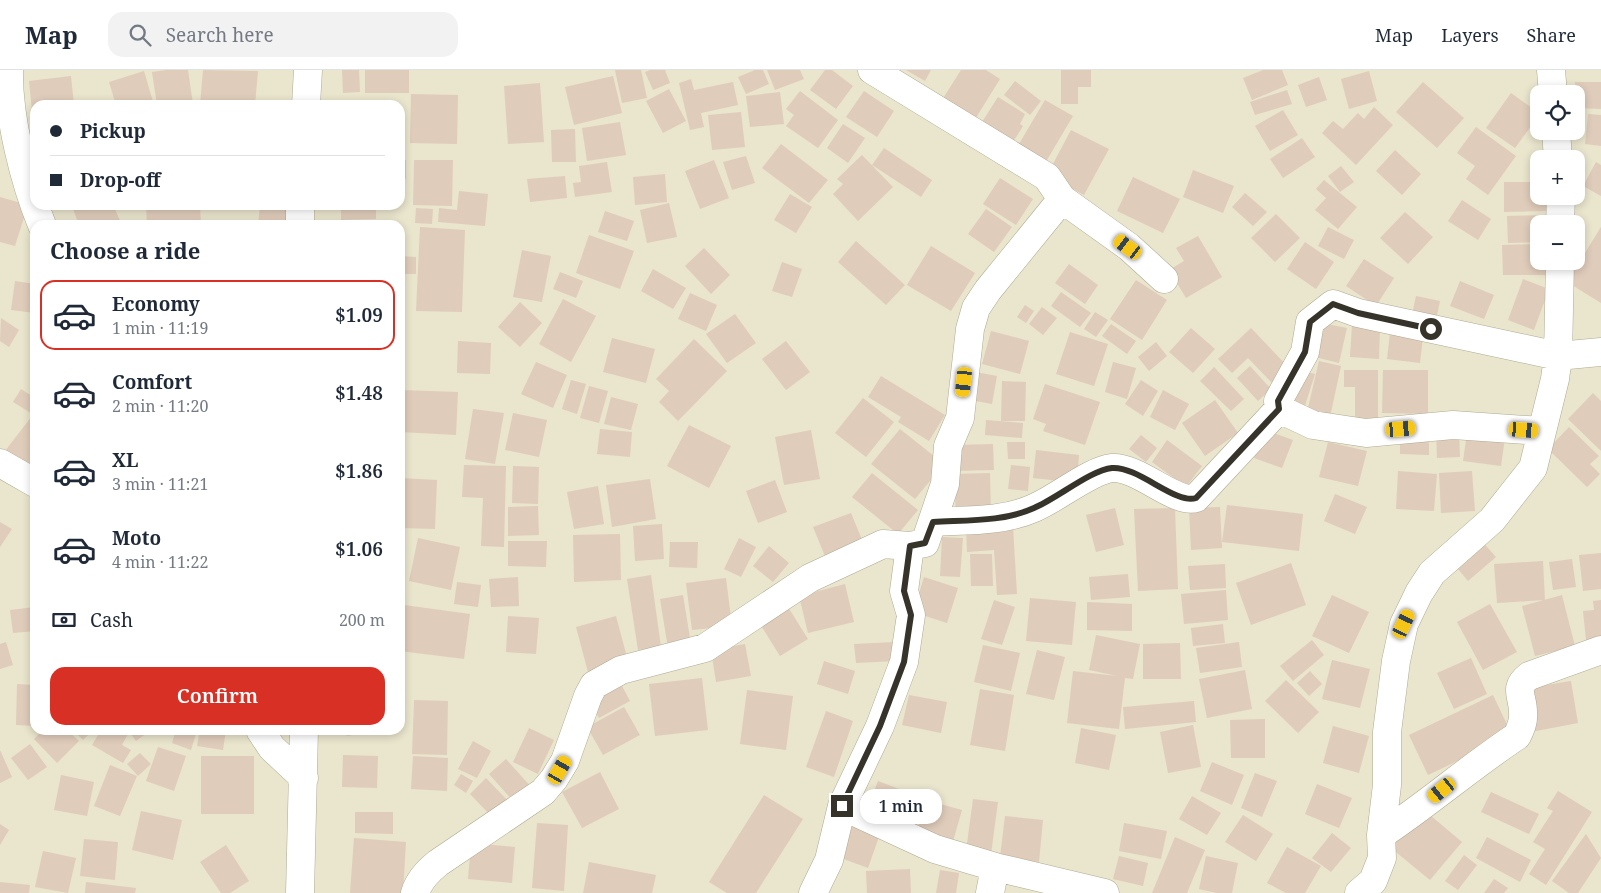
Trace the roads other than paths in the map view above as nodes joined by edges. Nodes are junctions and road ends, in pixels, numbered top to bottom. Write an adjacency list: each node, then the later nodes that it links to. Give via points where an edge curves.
1 (9, 70): 7 (street, via 8,92)
2 (308, 70): 6 (street)
3 (872, 70): 8 (street, via 1047,177)
4 (1551, 70): 5 (street)
5 (1552, 85)
6 (306, 100)
7 (30, 188)
8 (1062, 199): 10 (street, via 1128,247); 17 (street, via 976,308 970,329 960,418 948,446 945,484)
9 (1560, 270): 12 (street)
10 (1164, 279)
11 (1601, 352): 12 (street)
12 (1558, 356): 13 (street, via 1358,313 1333,304 1310,322 1305,352 1278,401); 14 (street)
13 (1279, 409): 14 (street, via 1313,425 1366,432 1453,425); 17 (street, via 1201,495 1192,499 1185,499 1139,475 1111,468 1034,508 1006,518)
14 (1541, 432): 24 (street, via 1533,468 1492,520 1432,573 1404,624 1387,732 1387,784)
15 (0, 463): 16 (street)
16 (30, 480)
17 (933, 522): 18 (street, via 925,543)
18 (910, 546): 23 (street, via 904,591 911,615 904,662 880,726); 27 (street, via 883,544 810,578 705,648 621,670 594,685 565,761 544,792 438,863 426,873)
19 (1601, 650): 24 (street, via 1529,676 1522,682 1519,692 1523,723 1517,736)
20 (263, 735): 22 (street, via 272,748)
21 (304, 735): 22 (street)
22 (304, 778): 26 (street)
23 (842, 806): 25 (street, via 935,849); 28 (street, via 828,860)
24 (1381, 835): 31 (street, via 1382,858 1373,881)
25 (995, 867): 29 (street); 30 (street)
26 (300, 893)
27 (415, 893)
28 (814, 893)
29 (990, 893)
30 (1105, 893)
31 (1359, 893)

